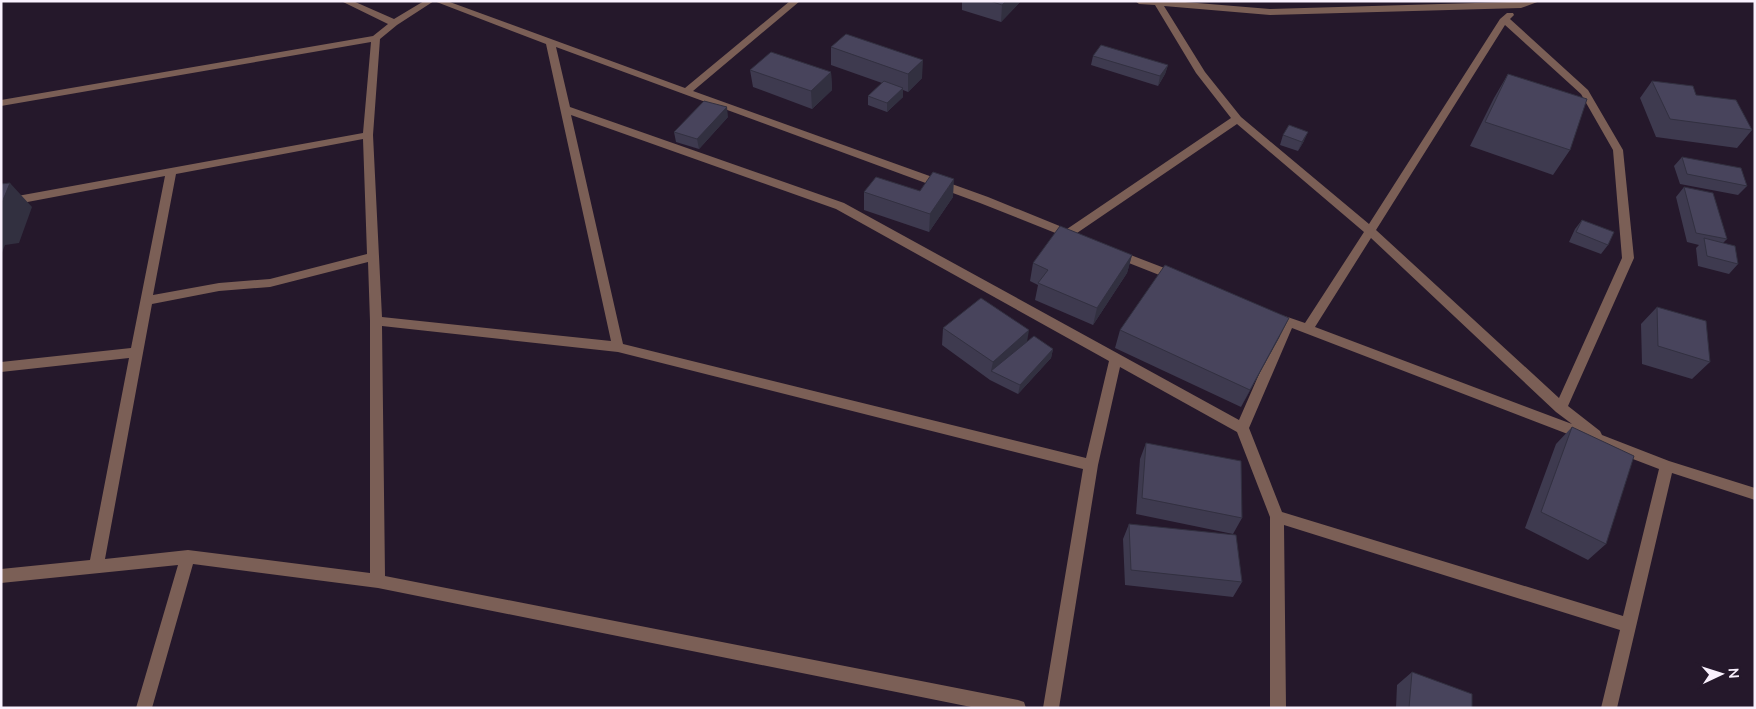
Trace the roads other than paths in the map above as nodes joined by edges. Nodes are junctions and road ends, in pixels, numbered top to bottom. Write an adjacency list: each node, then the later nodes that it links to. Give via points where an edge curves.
1 (346, 1): 10 (street)
2 (430, 1): 10 (street)
3 (438, 1): 12 (street)
4 (796, 1): 13 (street)
5 (1139, 1): 7 (street)
6 (1536, 1): 8 (street)
7 (1160, 3): 8 (street, via 1270,12); 16 (street, via 1201,73)
8 (1520, 3): 9 (street)
9 (1504, 19): 20 (street); 35 (street, via 1585,92 1618,150 1628,258)
10 (394, 23): 11 (street)
11 (376, 38): 14 (street); 17 (street)
12 (550, 41): 13 (street); 15 (street)
13 (687, 91): 21 (street)
14 (1, 103)
15 (565, 109): 31 (street); 33 (street, via 840,206)
16 (1237, 119): 20 (street); 21 (street)
17 (368, 135): 18 (street); 24 (street)
18 (170, 172): 19 (street); 26 (street)
19 (1, 203)
20 (1370, 231): 30 (street); 35 (street)
21 (1068, 234): 22 (street)
22 (1086, 241)
23 (1104, 249): 25 (street)
24 (373, 257): 26 (street, via 270,283 219,287); 28 (street)
25 (1187, 282)
26 (146, 301): 32 (street)
27 (1261, 312): 29 (street)
28 (376, 321): 31 (street); 46 (street)
29 (1288, 323): 30 (street); 36 (street)
30 (1307, 330): 37 (street)
31 (618, 347): 38 (street)
32 (137, 352): 34 (street); 44 (street)
33 (1116, 358): 36 (street); 38 (street)
34 (1, 367)
35 (1561, 408): 37 (street)
36 (1242, 428): 42 (street)
37 (1607, 444): 39 (street)
38 (1090, 465): 50 (street)
39 (1667, 466): 40 (street); 47 (street)
40 (1750, 492): 41 (street)
41 (1755, 504)
42 (1277, 517): 47 (street); 51 (street)
43 (188, 557): 44 (street); 46 (street); 48 (street)
44 (96, 566): 45 (street)
45 (1, 576)
46 (378, 581): 49 (street)
47 (1629, 625): 52 (street)
48 (144, 708)
49 (1018, 708)
50 (1051, 708)
51 (1278, 708)
52 (1609, 708)

